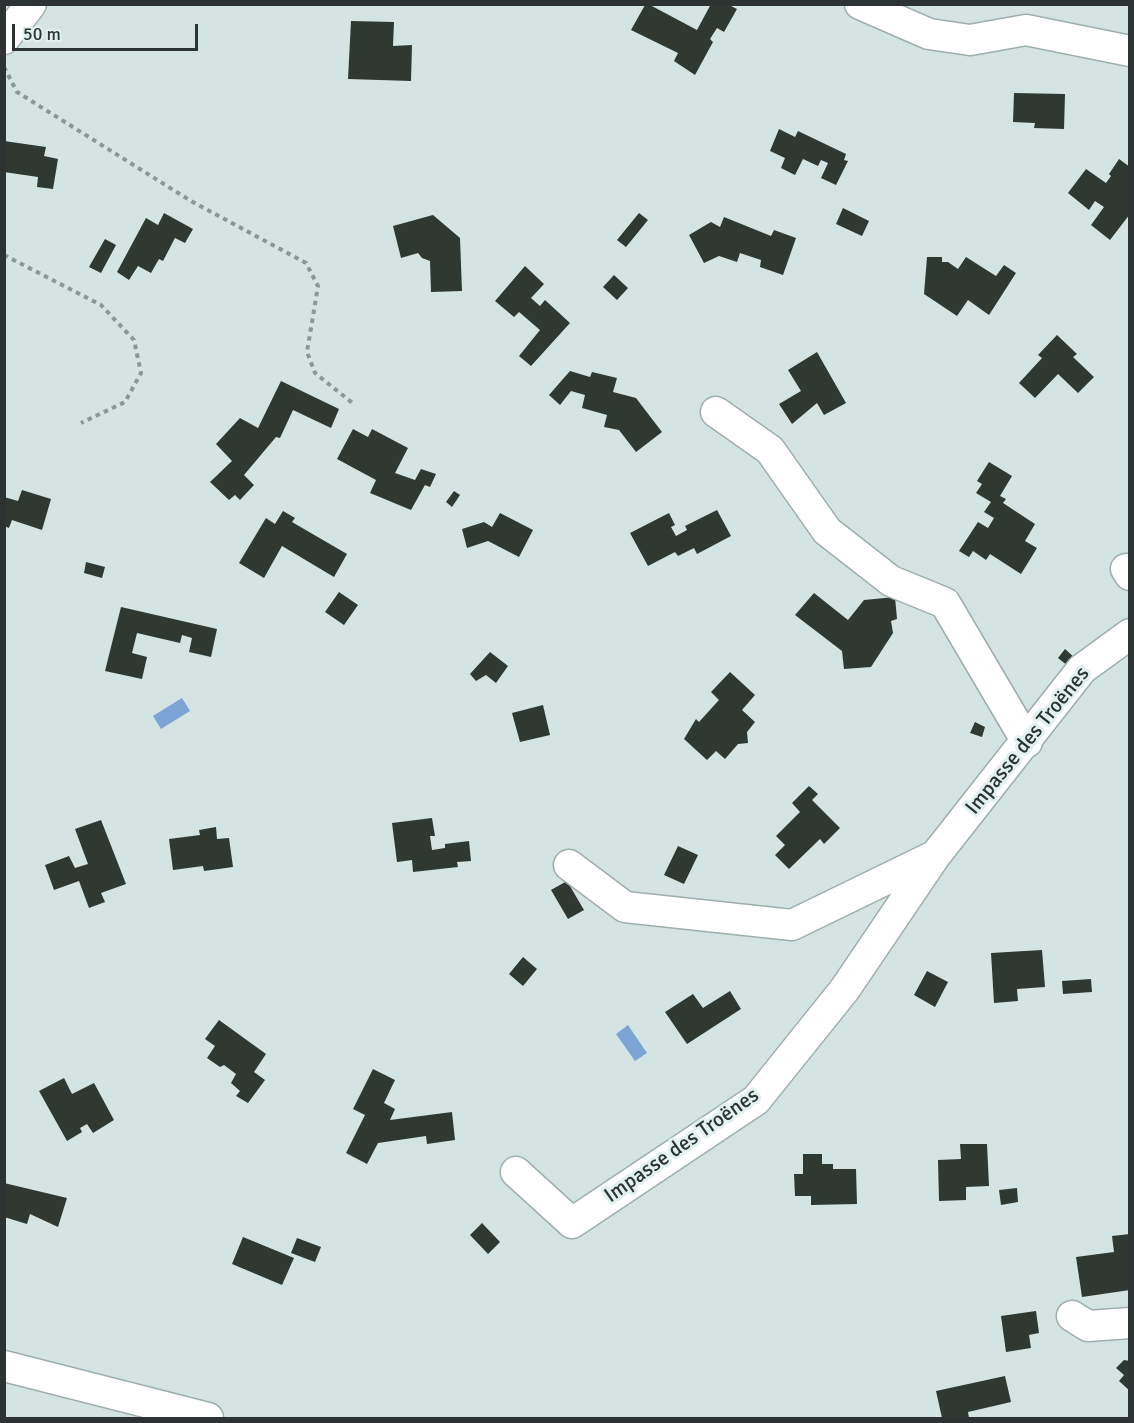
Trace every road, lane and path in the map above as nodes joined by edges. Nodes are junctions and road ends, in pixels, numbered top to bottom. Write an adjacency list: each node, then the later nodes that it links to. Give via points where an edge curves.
1 (31, 4): 3 (street)
2 (860, 4): 4 (street, via 929,34 970,40 1026,30)
3 (4, 39)
4 (1130, 51)
5 (4, 67): 7 (path, via 17,92 191,201 306,262 318,286 307,352 315,373)
6 (4, 255): 9 (path, via 101,305 134,340 141,373 125,402)
7 (355, 405)
8 (716, 412): 11 (street, via 770,450 827,531 891,581 945,603)
9 (81, 423)
10 (1130, 634): 11 (street, Impasse des Troënes, via 1083,669)
11 (1027, 742): 12 (street, Impasse des Troënes)
12 (935, 856): 13 (street, Impasse des Troënes, via 792,925 625,907); 14 (street, Impasse des Troënes, via 845,989 756,1100 572,1223)
13 (569, 865)
14 (516, 1172)
15 (1071, 1317): 16 (street, via 1088,1326)
16 (1130, 1323)
17 (4, 1366): 18 (street)
18 (208, 1419)

